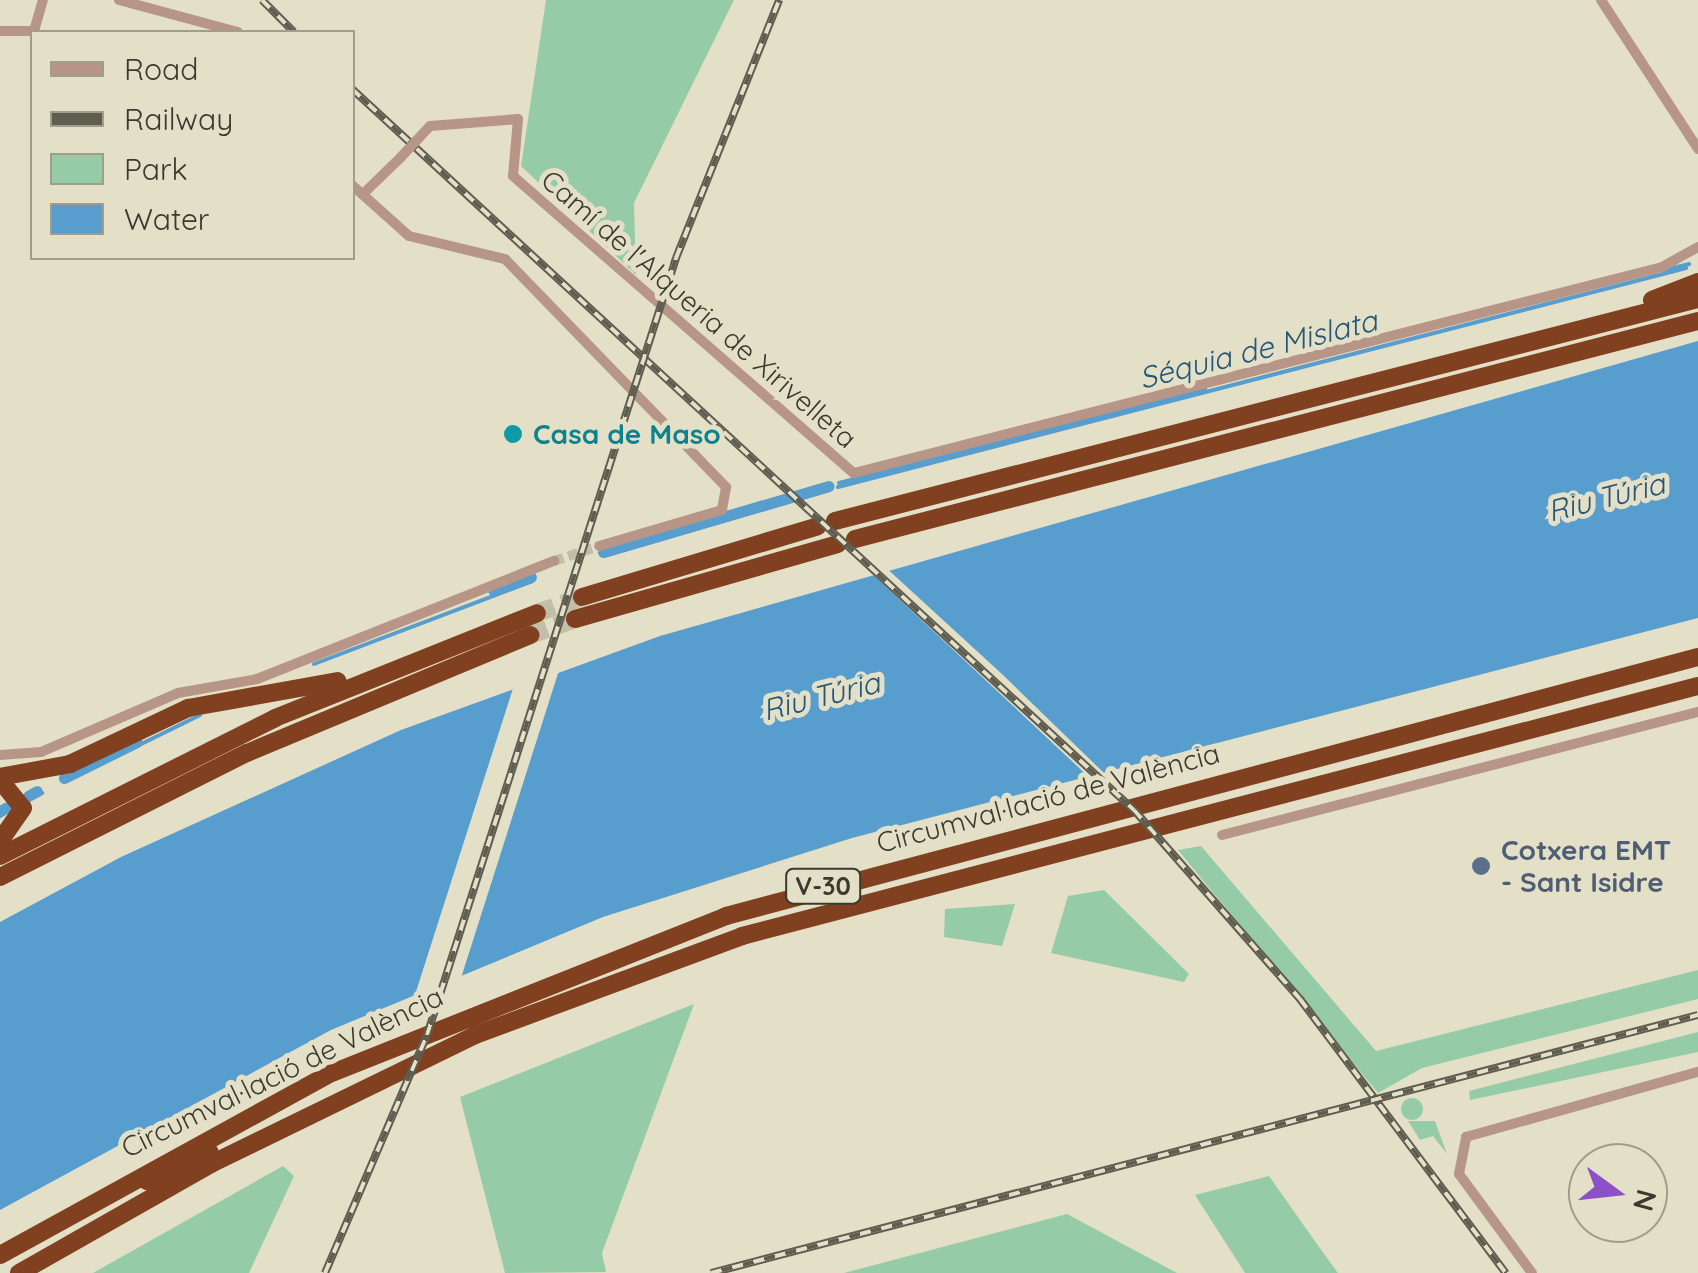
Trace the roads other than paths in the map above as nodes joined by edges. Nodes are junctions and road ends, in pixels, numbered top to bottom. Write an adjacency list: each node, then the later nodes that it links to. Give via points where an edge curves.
1 (43, 0): 4 (street)
2 (118, 0): 5 (street)
3 (1600, 0): 8 (street)
4 (34, 30)
5 (230, 30)
6 (0, 31): 7 (street)
7 (30, 31)
8 (1698, 149)
9 (355, 187): 10 (street)
10 (363, 194): 11 (street, Camí de l'Alqueria de Xirivelleta, bridge, via 430,126 518,119 513,176 854,473 1662,267); 16 (street, via 408,236 504,259 726,487 722,510)
11 (1698, 248)
12 (1698, 282): 14 (highway)
13 (1698, 299): 14 (highway)
14 (1625, 317): 18 (highway, via 826,523)
15 (1698, 320): 20 (highway)
16 (599, 546)
17 (554, 560): 27 (street, via 257,678 178,693 41,752)
18 (582, 597)
19 (537, 612): 23 (highway)
20 (576, 619)
21 (530, 635): 25 (highway)
22 (1698, 657): 36 (highway, Circumval·lació de València / V-30, via 862,875 693,928 327,1074)
23 (382, 670): 28 (highway, via 199,704 70,764); 29 (highway)
24 (1698, 686): 34 (highway, Circumval·lació de València / V-30, via 852,903)
25 (392, 688): 29 (highway); 33 (highway)
26 (1698, 712): 30 (street)
27 (0, 755)
28 (0, 778): 31 (highway, via 23,808)
29 (138, 784): 32 (highway)
30 (1222, 835)
31 (0, 841)
32 (0, 856)
33 (0, 877)
34 (475, 1034): 37 (highway, via 150,1179); 38 (highway, Circumval·lació de València / V-30, via 212,1163)
35 (1698, 1072): 39 (street, via 1485,1125 1460,1147 1459,1174)
36 (0, 1255)
37 (0, 1265)
38 (19, 1273)
39 (1532, 1273)

